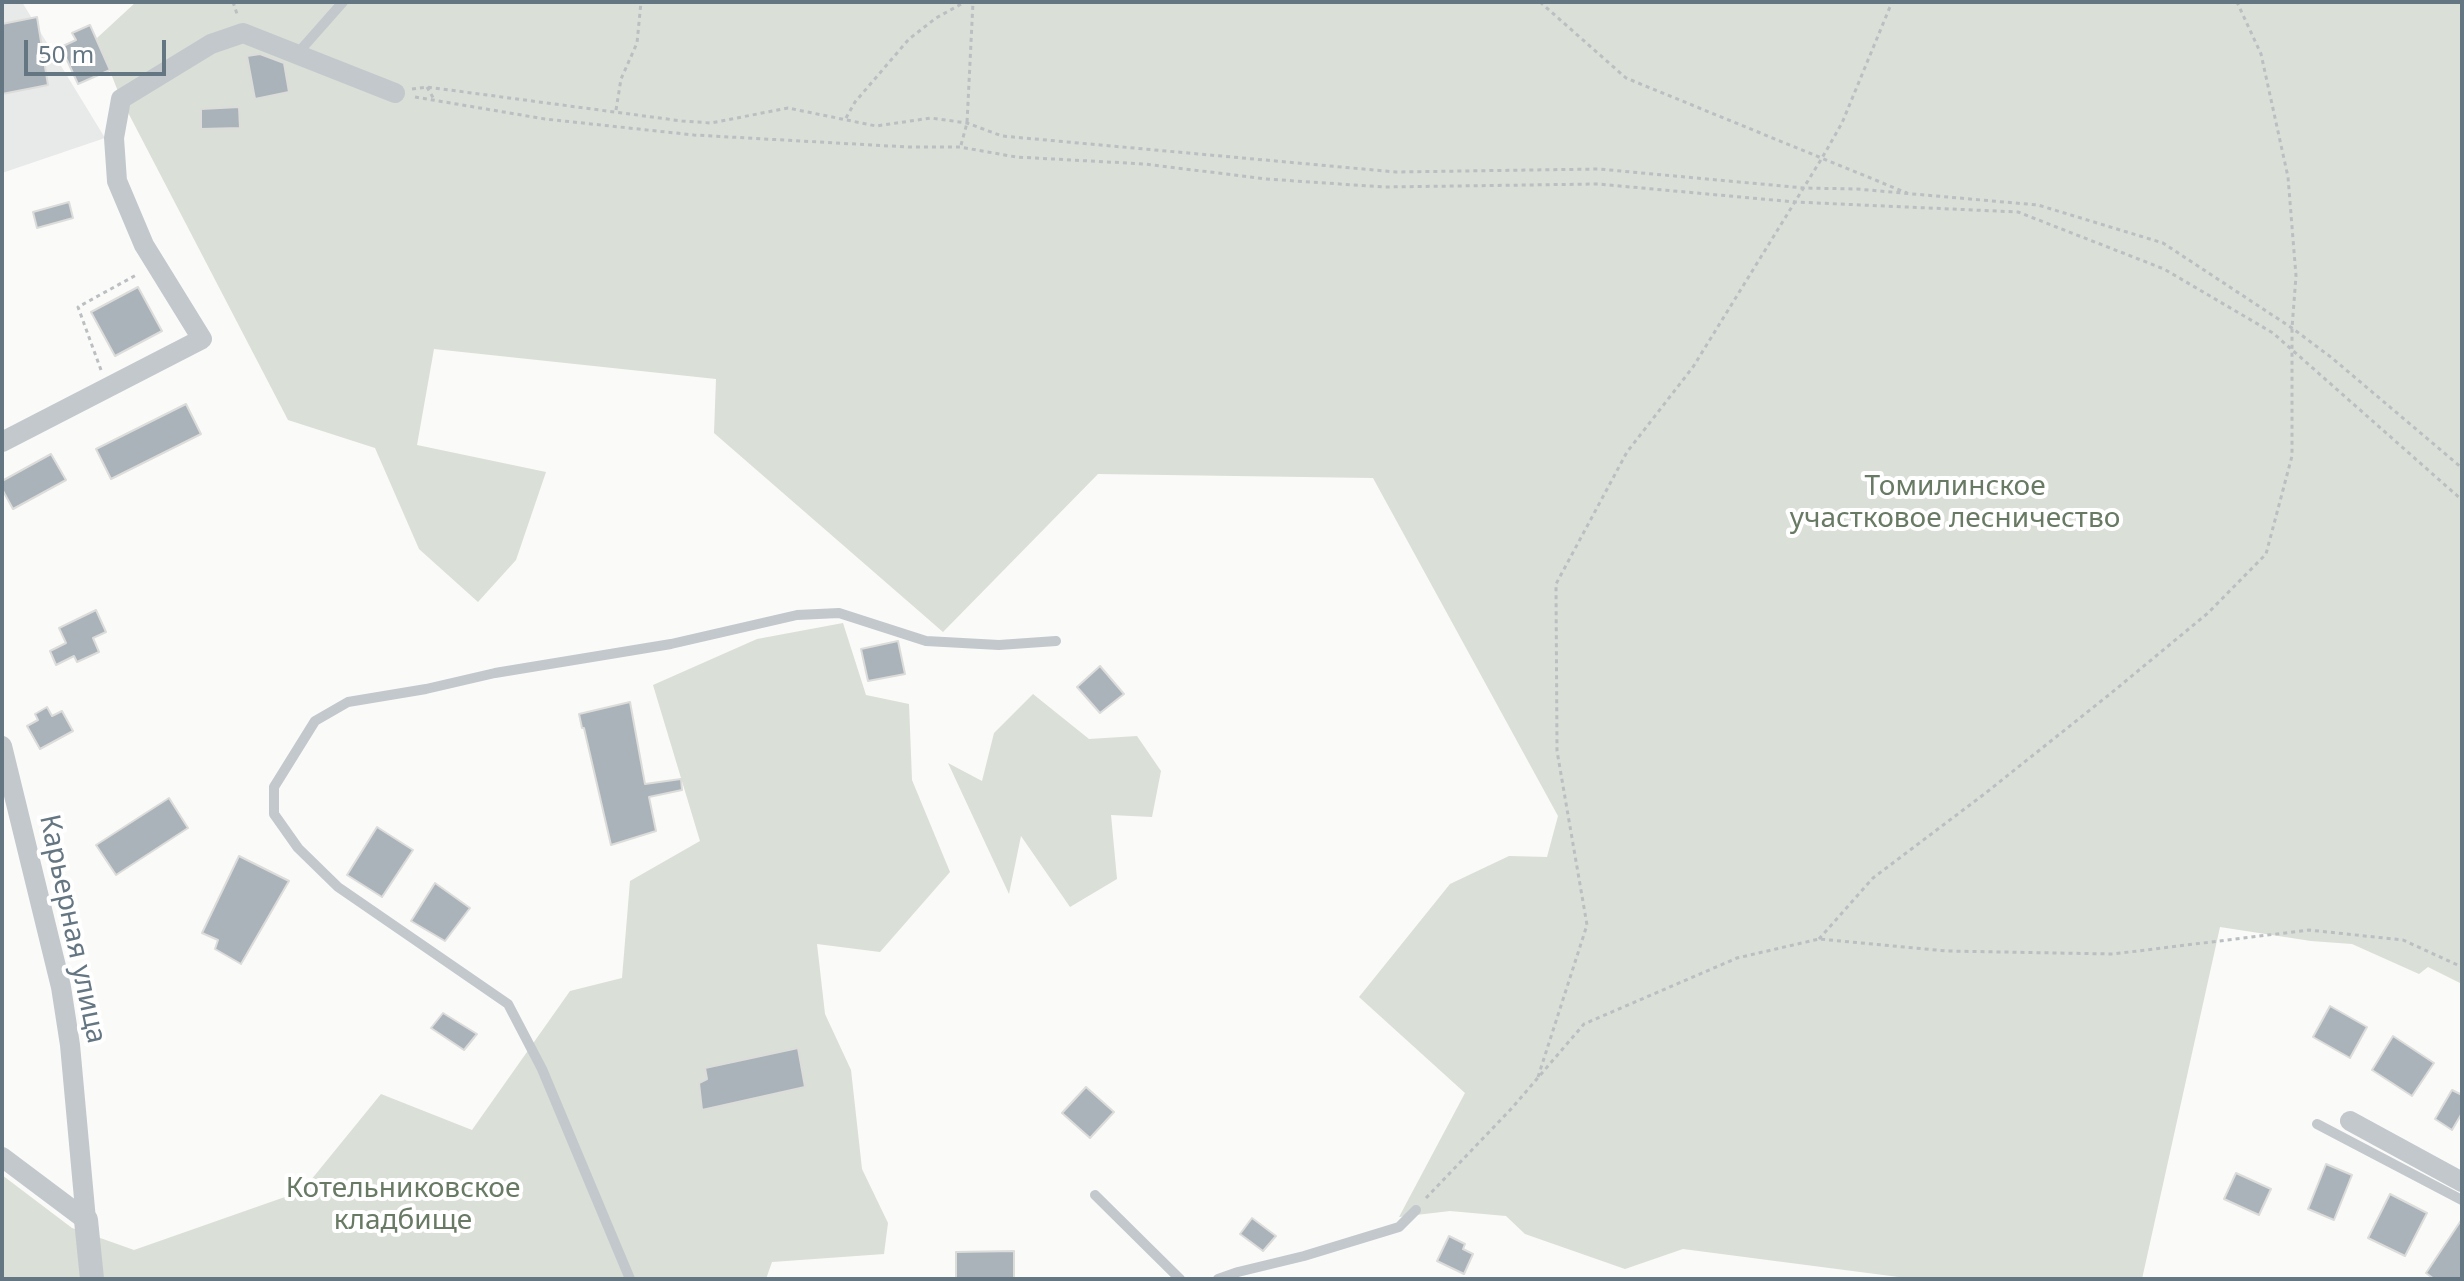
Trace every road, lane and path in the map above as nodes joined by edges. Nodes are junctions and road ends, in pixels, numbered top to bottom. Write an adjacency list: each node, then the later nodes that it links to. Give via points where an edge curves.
1 (343, 2): 8 (lane)
2 (641, 2): 12 (path, via 637,43 621,79)
3 (965, 2): 13 (path, via 909,39)
4 (973, 2): 14 (path)
5 (1540, 2): 16 (path, via 1626,78)
6 (1892, 2): 16 (path)
7 (2237, 2): 21 (path, via 2261,54 2288,177 2296,276)
8 (297, 54): 10 (street); 20 (street, via 243,33 211,44 121,99 114,138 117,181)
9 (427, 87): 10 (path); 11 (path); 12 (path)
10 (398, 92): 11 (path)
11 (435, 101): 15 (path, via 694,135)
12 (616, 112): 13 (path, via 711,123 788,108)
13 (846, 118): 14 (path, via 876,126 931,118)
14 (967, 123): 15 (path); 17 (path, via 1002,136 1396,172 1599,169)
15 (960, 147): 19 (path, via 1016,157 1384,187 1598,184)
16 (1822, 158): 17 (path); 18 (path)
17 (1804, 188): 18 (path); 19 (path)
18 (1911, 194): 21 (path, via 2038,205 2163,243)
19 (1795, 202): 22 (path, via 2018,212 2164,269 2273,333); 31 (path, via 1693,367 1627,452 1556,584 1557,751 1587,925)
20 (155, 264): 23 (path, via 78,307); 23 (street, via 202,339)
21 (2292, 328): 22 (path); 25 (path)
22 (2292, 350): 26 (path); 29 (path, via 2292,456 2266,554 2208,613 2110,694 1873,878)
23 (108, 388): 24 (street)
24 (2, 442)
25 (2462, 468)
26 (2462, 500)
27 (1056, 641): 41 (lane, via 926,641 839,613 797,615 671,644 348,702 315,721 274,787 274,814 298,848 338,887 508,1004 542,1069)
28 (2, 746): 39 (street, Карьерная улица, via 61,987)
29 (1819, 939): 30 (path, via 1946,951 2113,954 2309,930 2403,940); 31 (path, via 1737,958 1584,1024)
30 (2462, 967)
31 (1538, 1077): 38 (path)
32 (2350, 1121): 35 (street)
33 (2317, 1124): 37 (lane)
34 (2, 1157): 39 (street)
35 (2462, 1182)
36 (1095, 1195): 42 (lane)
37 (2462, 1200)
38 (1416, 1210): 43 (lane, via 1399,1227)
39 (86, 1220): 40 (street)
40 (92, 1279)
41 (630, 1279)
42 (1180, 1279)
43 (1218, 1279)

